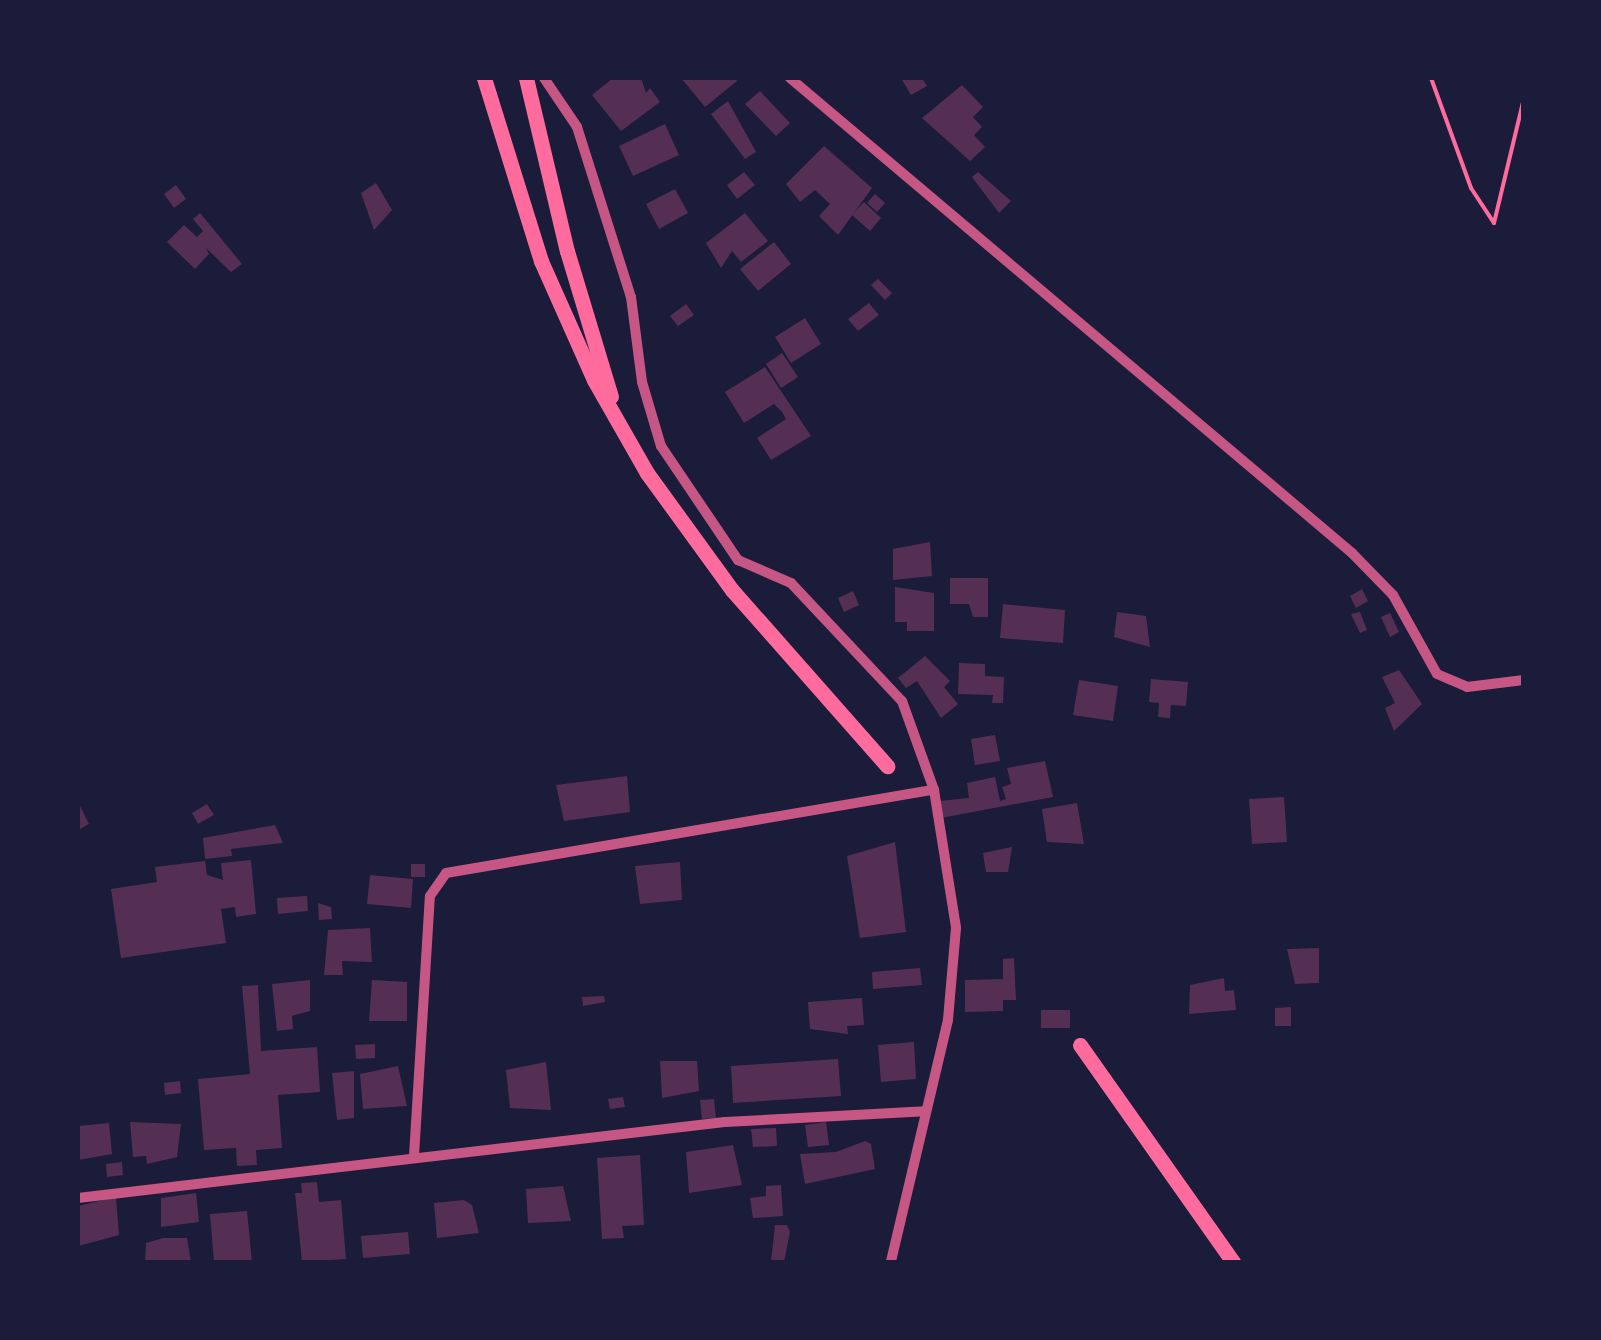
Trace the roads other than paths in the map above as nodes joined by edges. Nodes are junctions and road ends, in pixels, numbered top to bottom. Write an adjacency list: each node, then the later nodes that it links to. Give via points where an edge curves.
1 (484, 78): 5 (main road, via 541,262)
2 (526, 78): 5 (main road)
3 (544, 78): 8 (street, via 577,127 632,297 642,382 660,446 738,560 791,583 902,701)
4 (790, 78): 6 (street, via 1352,552 1393,595 1437,674 1467,687)
5 (616, 416): 7 (main road, via 671,512)
6 (1524, 680)
7 (887, 766)
8 (934, 790): 10 (street, via 956,928 948,1020); 11 (street, via 446,873 430,896)
9 (1080, 1045): 14 (main road)
10 (925, 1111): 11 (street, via 725,1122); 13 (street)
11 (414, 1156): 12 (street, via 403,1164)
12 (78, 1198)
13 (891, 1262)
14 (1232, 1262)

